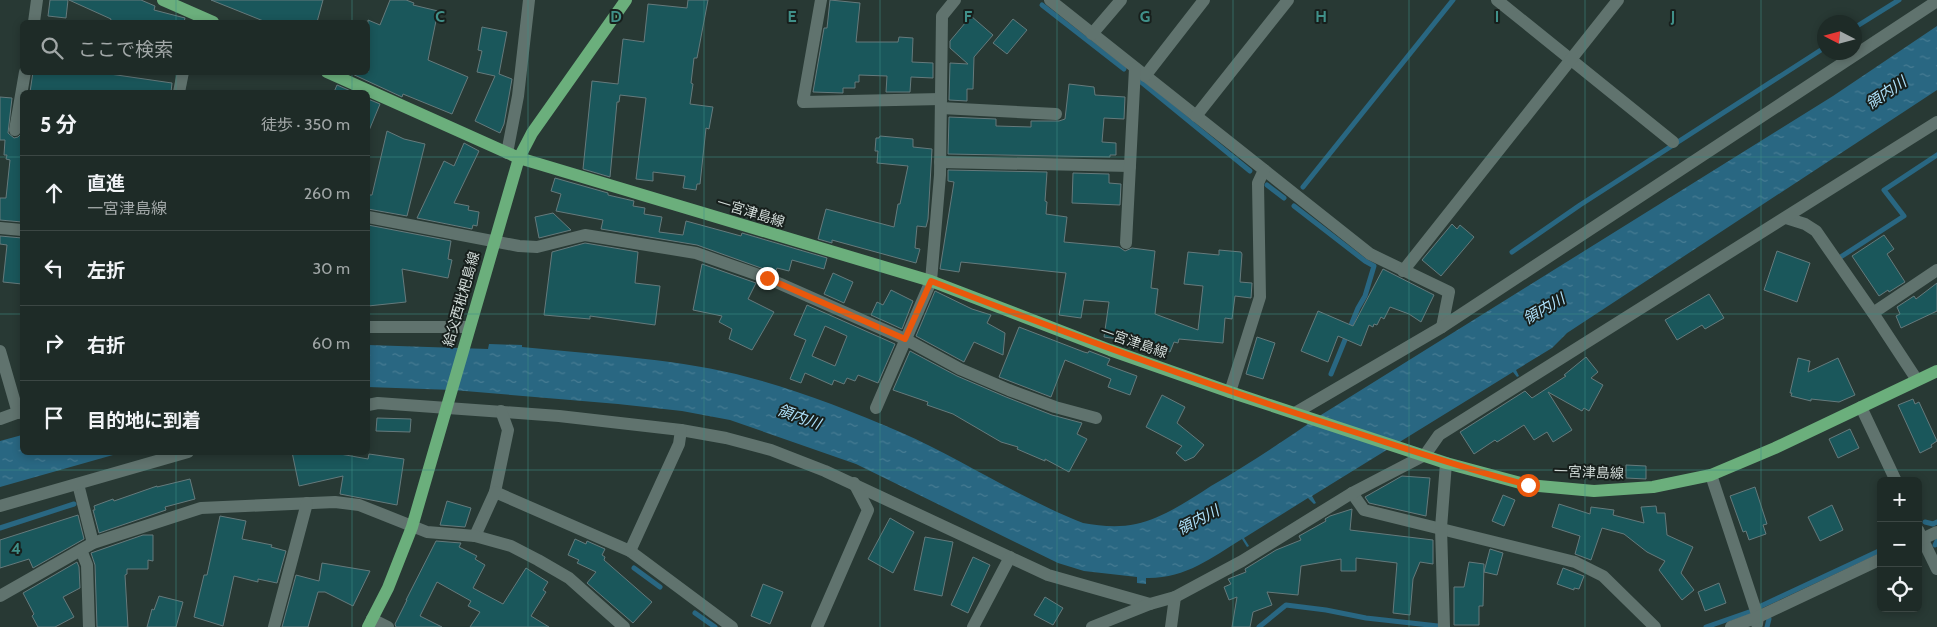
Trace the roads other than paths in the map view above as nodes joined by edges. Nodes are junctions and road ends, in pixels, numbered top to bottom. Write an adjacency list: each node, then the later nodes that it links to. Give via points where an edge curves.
1 (38, 0): 15 (street)
2 (529, 0): 33 (street)
3 (626, 0): 33 (main road, 給父西枇杷島線)
4 (822, 0): 27 (street, via 803,102)
5 (955, 0): 27 (street, via 942,16)
6 (1050, 0): 16 (street)
7 (1121, 0): 16 (street)
8 (1204, 0): 18 (street)
9 (1288, 0): 29 (street)
10 (1497, 0): 17 (street)
11 (1618, 0): 17 (street)
12 (168, 1): 14 (main road)
13 (1937, 1): 48 (street)
14 (194, 18)
15 (34, 20)
16 (1092, 34): 18 (street)
17 (1570, 60): 32 (street); 44 (street)
18 (1140, 72): 29 (street); 35 (street)
19 (24, 75): 22 (street)
20 (182, 75): 23 (street)
21 (334, 75): 24 (main road, 一宮津島線)
22 (22, 90)
23 (179, 90)
24 (367, 90)
25 (370, 91): 33 (main road, 一宮津島線)
26 (20, 101): 31 (street)
27 (941, 104): 28 (street); 34 (street)
28 (1056, 114)
29 (1196, 116): 36 (street)
30 (1937, 122): 38 (street)
31 (15, 130)
32 (1673, 142)
33 (513, 155): 41 (main road, 給父西枇杷島線); 45 (main road, 一宮津島線)
34 (940, 162): 35 (street); 45 (street)
35 (1130, 166): 42 (street)
36 (1264, 170): 44 (street, via 1370,254); 54 (street, via 1258,183 1260,297)
37 (370, 217): 41 (street)
38 (1786, 218): 46 (street, via 1816,231); 66 (street, via 1439,435)
39 (0, 228): 40 (street)
40 (20, 230)
41 (493, 242): 49 (main road, 給父西枇杷島線); 50 (street, via 537,247 585,235 696,253 767,278)
42 (1126, 243)
43 (1937, 270): 46 (street)
44 (1403, 271): 48 (street, via 1449,292)
45 (931, 281): 50 (street); 54 (main road, 一宮津島線)
46 (1873, 313): 53 (street)
47 (370, 327): 49 (street)
48 (1442, 327): 61 (street)
49 (468, 329): 56 (main road, 給父西枇杷島線)
50 (905, 339): 58 (street); 62 (street, via 960,369 1001,386)
51 (0, 351): 60 (street)
52 (1937, 370): 53 (main road, 一宮津島線)
53 (1917, 380): 57 (main road, 一宮津島線)
54 (1230, 392): 61 (main road, 一宮津島線)
55 (370, 405): 56 (street)
56 (446, 406): 59 (street); 76 (main road, 給父西枇杷島線)
57 (1861, 407): 68 (main road, 一宮津島線); 69 (street)
58 (876, 408)
59 (500, 411): 64 (street); 72 (street, via 508,430)
60 (20, 412): 63 (street)
61 (1295, 413): 66 (main road, 一宮津島線)
62 (1096, 418)
63 (0, 419)
64 (681, 430): 70 (street, via 771,450); 84 (street, via 679,444)
65 (178, 455): 71 (street)
66 (1425, 455): 67 (main road, 一宮津島線); 73 (street)
67 (1446, 463): 68 (main road, 一宮津島線, via 1528,485 1594,491 1654,487); 77 (street)
68 (1711, 475): 91 (street)
69 (1894, 477)
70 (854, 483): 85 (street); 98 (street, via 868,510)
71 (78, 484): 75 (street); 82 (street)
72 (495, 492): 79 (street); 84 (street)
73 (1352, 493): 77 (street, via 1364,510); 89 (street, via 1242,561)
74 (307, 502): 76 (street, via 359,505); 82 (street, via 202,508); 94 (street)
75 (0, 506)
76 (412, 527): 79 (street, via 428,532); 92 (main road, 給父西枇杷島線)
77 (1441, 528): 102 (street); 103 (street, via 1575,562 1603,576)
78 (1937, 532): 80 (street)
79 (475, 536): 96 (street, via 510,546 569,578)
80 (1922, 536)
81 (1922, 541): 87 (street)
82 (93, 543): 83 (street)
83 (81, 550): 88 (street); 93 (street, via 87,565)
84 (630, 551): 97 (street)
85 (1010, 557): 90 (street, via 1048,575); 99 (street)
86 (1877, 561): 91 (street)
87 (1937, 569)
88 (0, 596)
89 (1175, 597): 90 (street); 101 (street)
90 (1150, 604): 100 (street)
91 (1757, 622): 104 (street)
92 (370, 623): 95 (street)
93 (89, 627)
94 (274, 627)
95 (388, 627)
96 (624, 627)
97 (732, 627)
98 (817, 627)
99 (973, 627)
100 (1092, 627)
101 (1171, 627)
102 (1444, 627)
103 (1655, 627)
104 (1731, 627)

